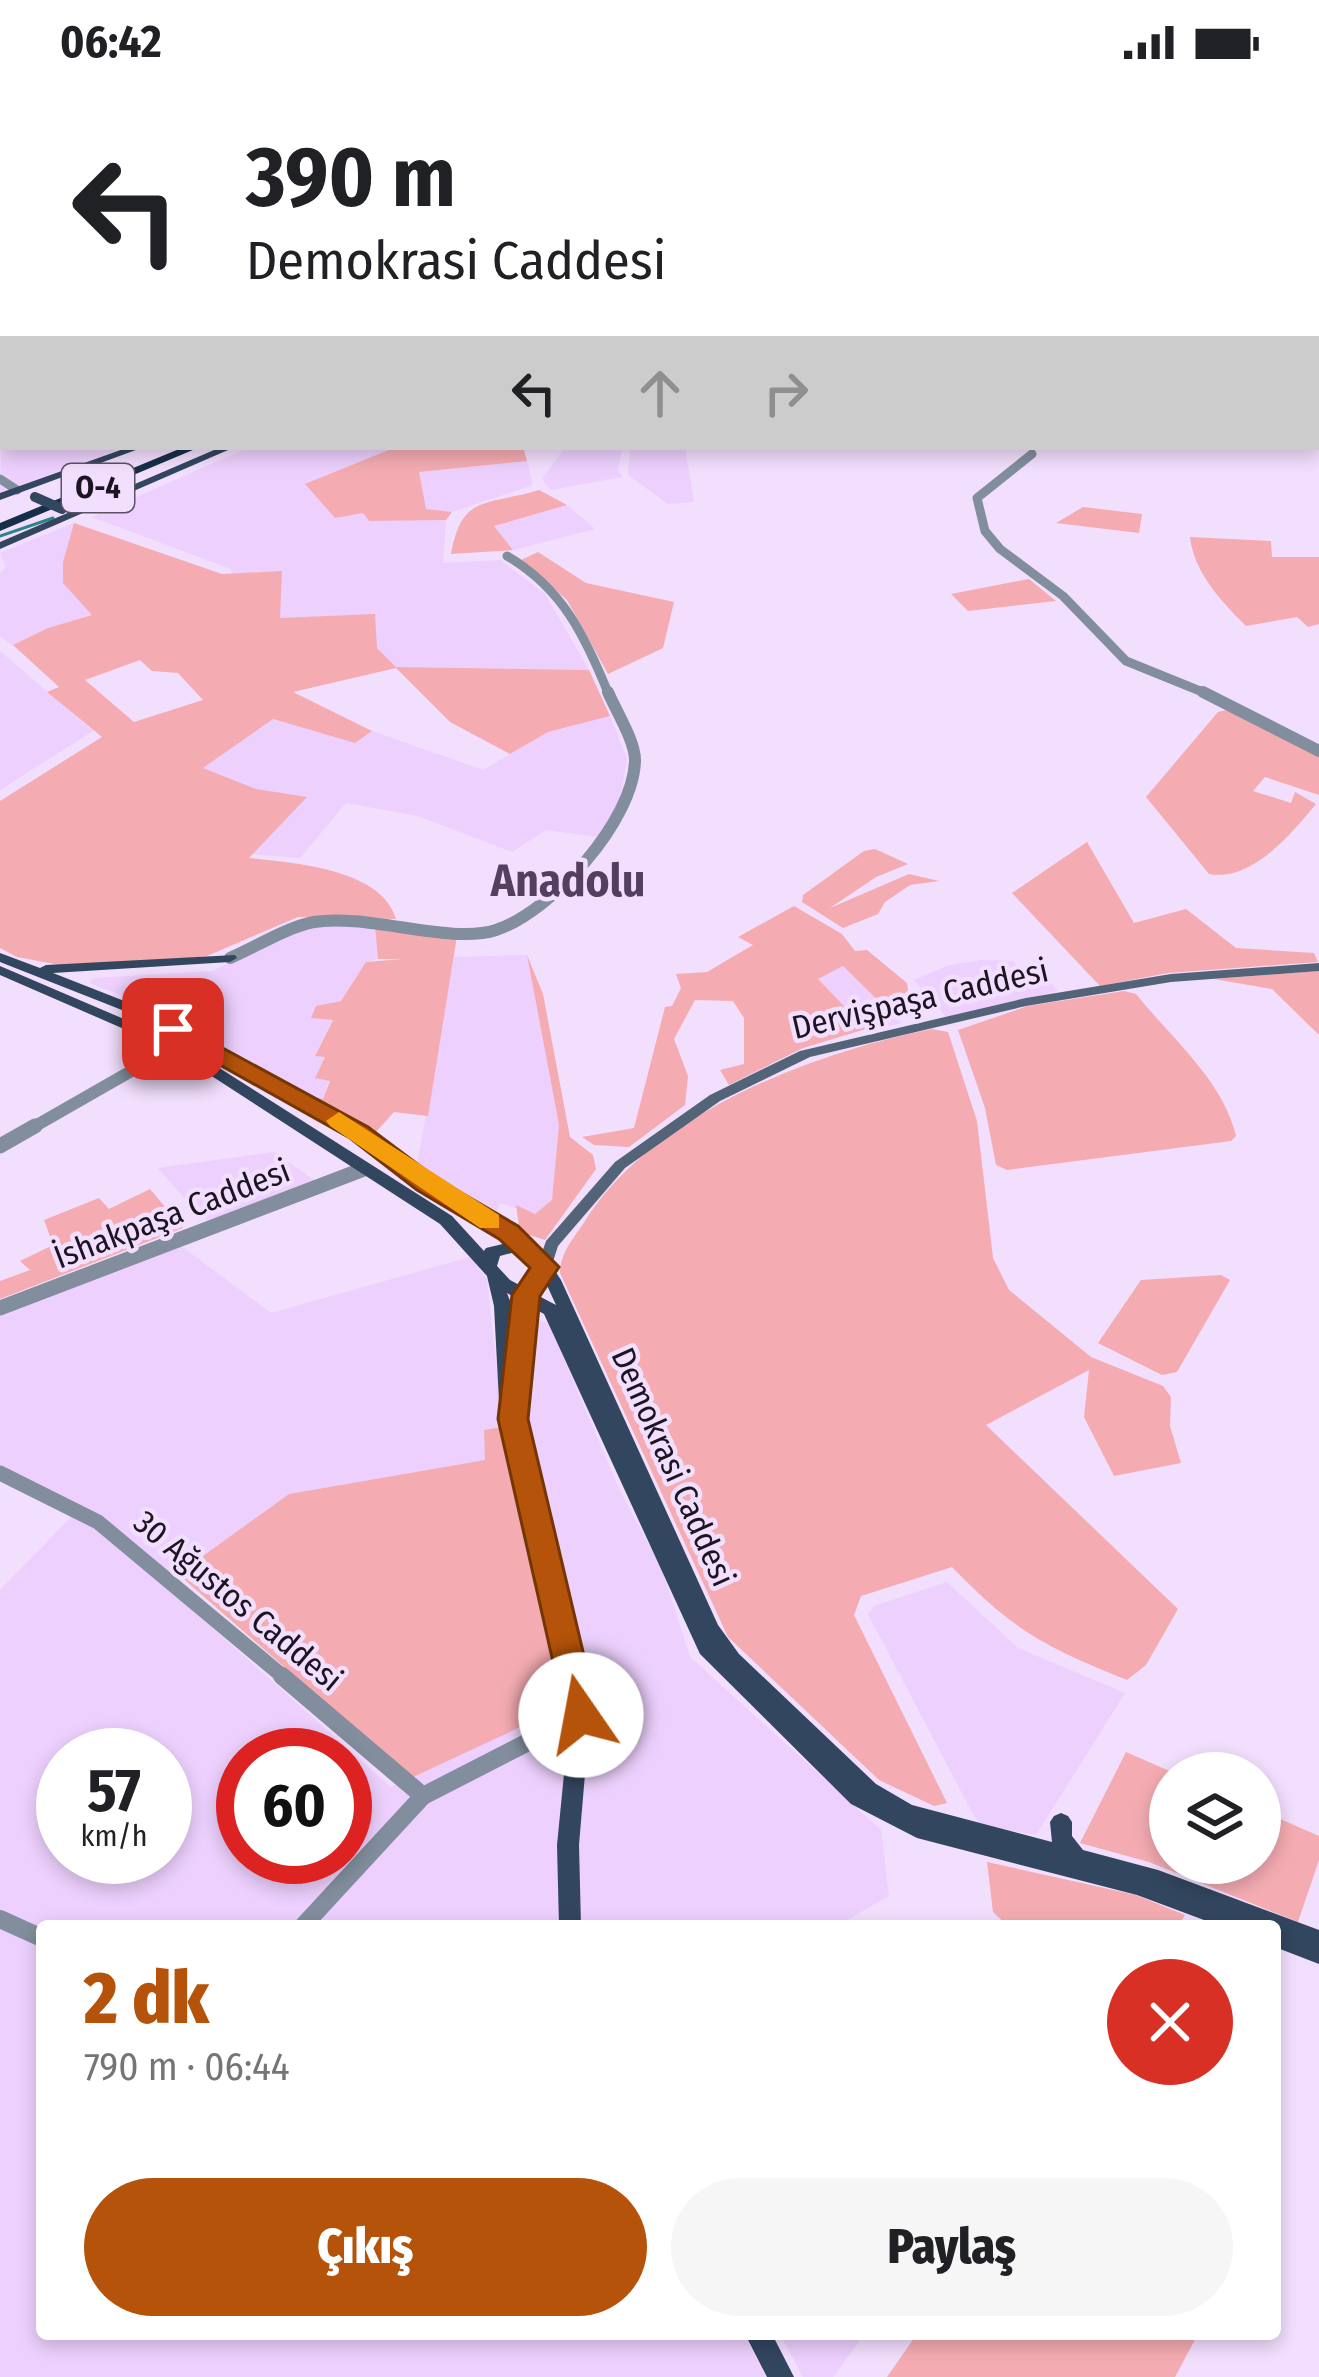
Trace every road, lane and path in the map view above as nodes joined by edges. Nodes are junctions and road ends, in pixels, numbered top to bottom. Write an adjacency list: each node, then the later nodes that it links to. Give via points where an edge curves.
1 (130, 450): 8 (main road)
2 (141, 450): 9 (main road, via 53,483)
3 (168, 450): 13 (highway, O-4)
4 (186, 450): 13 (highway, O-4)
5 (223, 450): 11 (main road)
6 (1032, 454): 17 (street, via 977,498 985,531 1000,549 1063,596 1129,664)
7 (0, 479): 8 (street)
8 (17, 490): 10 (main road)
9 (40, 496): 10 (main road); 12 (main road, bridge)
10 (0, 499)
11 (107, 503): 12 (main road); 14 (main road)
12 (66, 507): 14 (main road)
13 (0, 522)
14 (54, 525): 15 (main road)
15 (0, 546)
16 (506, 556): 18 (street, via 544,578 562,600 603,680 634,759 615,827 543,904 498,930 466,936 314,922)
17 (1319, 751)
18 (230, 958): 21 (main road); 23 (main road, via 87,978 87,987)
19 (4, 963): 21 (main road); 22 (main road, Demokrasi Caddesi)
20 (1319, 967): 29 (main road, Dervişpaşa Caddesi, via 1171,978 1026,1002 806,1054 715,1098 644,1146)
21 (98, 970): 22 (main road)
22 (69, 991): 23 (main road, Demokrasi Caddesi); 24 (main road, Demokrasi Caddesi)
23 (111, 1000): 24 (main road, Demokrasi Caddesi)
24 (174, 1037): 25 (street); 26 (main road, Demokrasi Caddesi); 27 (main road, Demokrasi Caddesi, via 347,1125)
25 (0, 1146)
26 (364, 1169): 27 (main road, via 396,1168); 30 (main road, Demokrasi Caddesi, via 459,1230); 32 (street, İshakpaşa Caddesi)
27 (427, 1184): 28 (main road, Demokrasi Caddesi)
28 (524, 1244): 29 (main road); 30 (main road, via 492,1252); 31 (main road, Demokrasi Caddesi)
29 (551, 1245): 31 (main road, Dervişpaşa Caddesi)
30 (495, 1275): 31 (main road, Demokrasi Caddesi); 35 (main road)
31 (535, 1282): 33 (main road, Demokrasi Caddesi); 34 (main road); 43 (main road, Demokrasi Caddesi, via 732,1660 869,1790 924,1818 1030,1846 1061,1822 1063,1844 1081,1859)
32 (0, 1308)
33 (562, 1328): 34 (main road, via 540,1318); 42 (main road, Demokrasi Caddesi, via 706,1648 858,1798 917,1829 1138,1886)
34 (521, 1329): 35 (main road)
35 (513, 1419): 37 (main road)
36 (0, 1473): 38 (street, 30 Ağustos Caddesi, via 98,1522)
37 (581, 1715): 38 (street); 41 (main road)
38 (423, 1796): 40 (street)
39 (0, 1919): 45 (street)
40 (309, 1920)
41 (570, 1920)
42 (1230, 1920)
43 (1266, 1920)
44 (1281, 1926): 47 (main road, Demokrasi Caddesi)
45 (36, 1935)
46 (1281, 1939): 48 (main road)
47 (1319, 1940)
48 (1319, 1954)
49 (761, 2340): 50 (main road)
50 (781, 2377)

